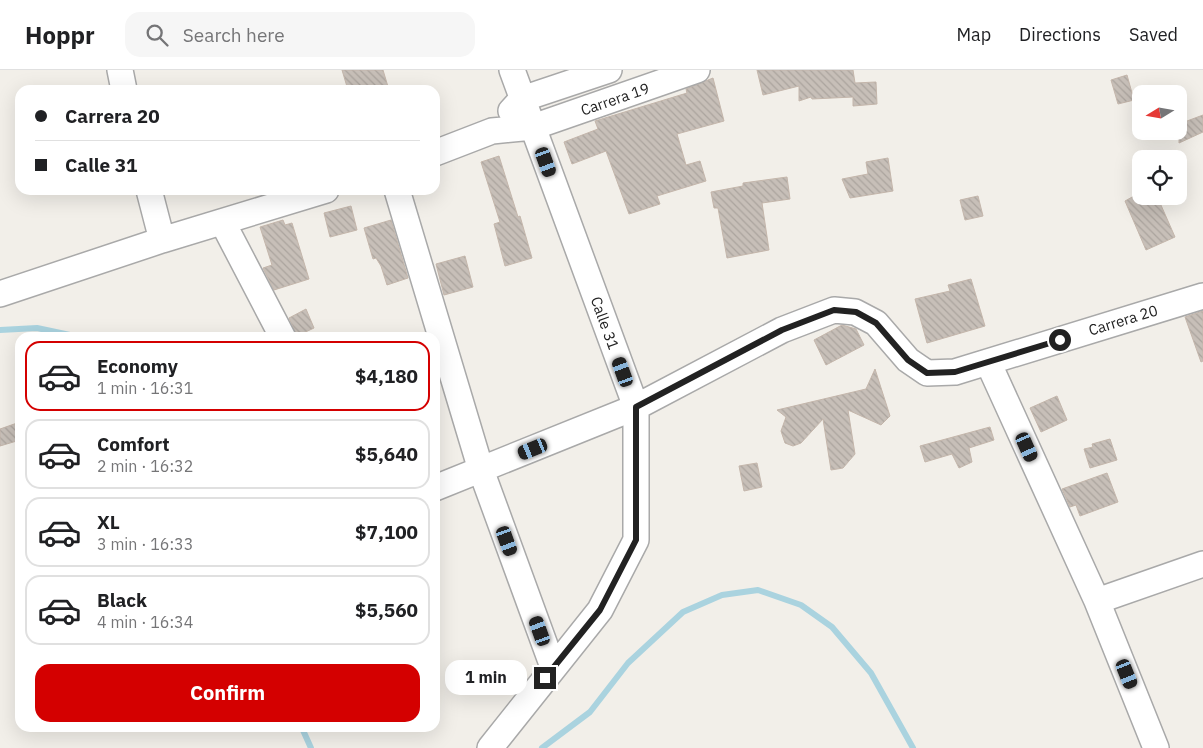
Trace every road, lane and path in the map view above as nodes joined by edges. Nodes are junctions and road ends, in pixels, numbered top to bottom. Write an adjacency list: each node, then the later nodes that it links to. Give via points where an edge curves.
1 (120, 70): 5 (street)
2 (512, 70): 6 (street, Calle 31)
3 (609, 70): 6 (street, Carrera 19)
4 (697, 70): 7 (street, Carrera 19)
5 (123, 85)
6 (522, 100): 7 (street, Calle 31); 8 (street)
7 (533, 127): 8 (street, Carrera 19); 21 (street, Calle 31)
8 (492, 131): 9 (street)
9 (440, 151)
10 (150, 195): 14 (street)
11 (310, 195): 13 (street)
12 (398, 195): 18 (street)
13 (222, 223): 14 (street); 17 (street)
14 (162, 240): 15 (street)
15 (0, 294)
16 (1203, 296): 20 (street, Carrera 20)
17 (280, 332)
18 (440, 332)
19 (440, 333): 22 (street)
20 (988, 362): 21 (street, Carrera 20, via 955,372 927,373 908,360 876,323 856,312 834,310 782,330); 25 (street)
21 (636, 407): 22 (street); 26 (street, Calle 31, via 636,540 600,610)
22 (481, 470): 23 (street); 26 (street)
23 (440, 486)
24 (1203, 564): 25 (street)
25 (1097, 601): 28 (street)
26 (553, 667): 27 (street, Calle 31)
27 (490, 748)
28 (1156, 748)

